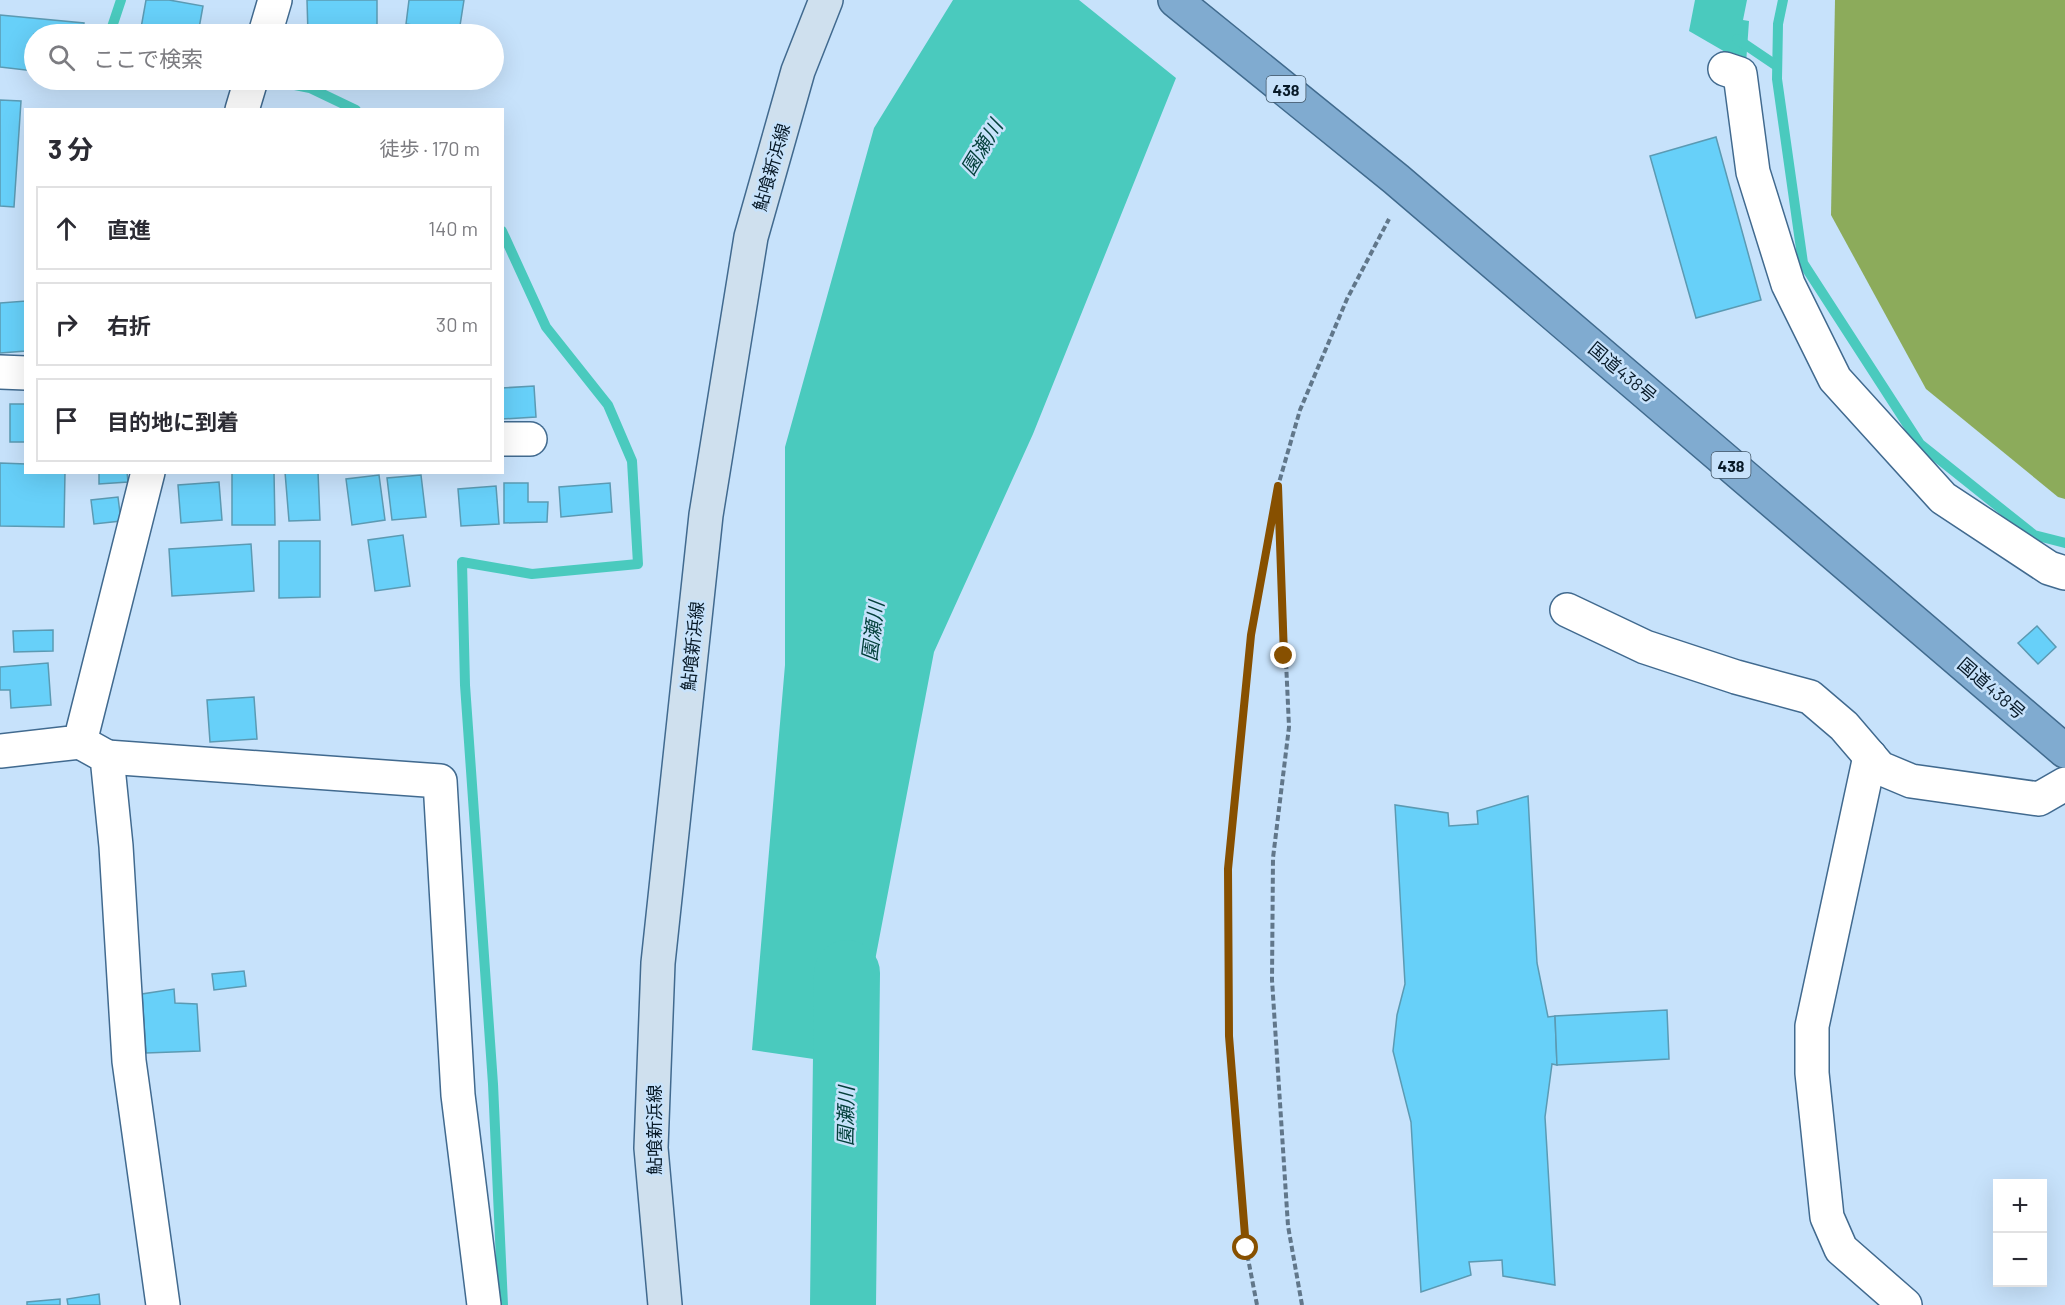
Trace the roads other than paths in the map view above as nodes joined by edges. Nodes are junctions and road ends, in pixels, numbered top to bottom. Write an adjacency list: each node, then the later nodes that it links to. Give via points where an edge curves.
1 (275, 0): 4 (street)
2 (826, 0): 20 (main road, 鮎喰新浜線, via 798,70 751,237 706,515 658,963 651,1148)
3 (1175, 0): 15 (highway, 国道438号 / 438, via 1401,183)
4 (268, 24)
5 (1725, 69): 11 (street, via 1740,74 1756,183 1788,284 1835,379 1943,498 2049,568)
6 (248, 90): 7 (street)
7 (243, 108)
8 (0, 372): 9 (street)
9 (24, 373)
10 (148, 474): 14 (street)
11 (2065, 573)
12 (1567, 610): 16 (street, via 1645,647 1810,697 1844,726)
13 (7, 744): 14 (street)
14 (94, 750): 18 (street, via 116,846 129,1061); 19 (street, via 440,780 458,1095)
15 (2065, 751)
16 (1870, 756): 17 (street, via 1880,768 1911,781 2028,798 2040,799); 21 (street, via 1812,1026 1812,1073 1827,1217 1841,1249)
17 (2065, 784)
18 (163, 1305)
19 (484, 1305)
20 (665, 1305)
21 (1905, 1305)

